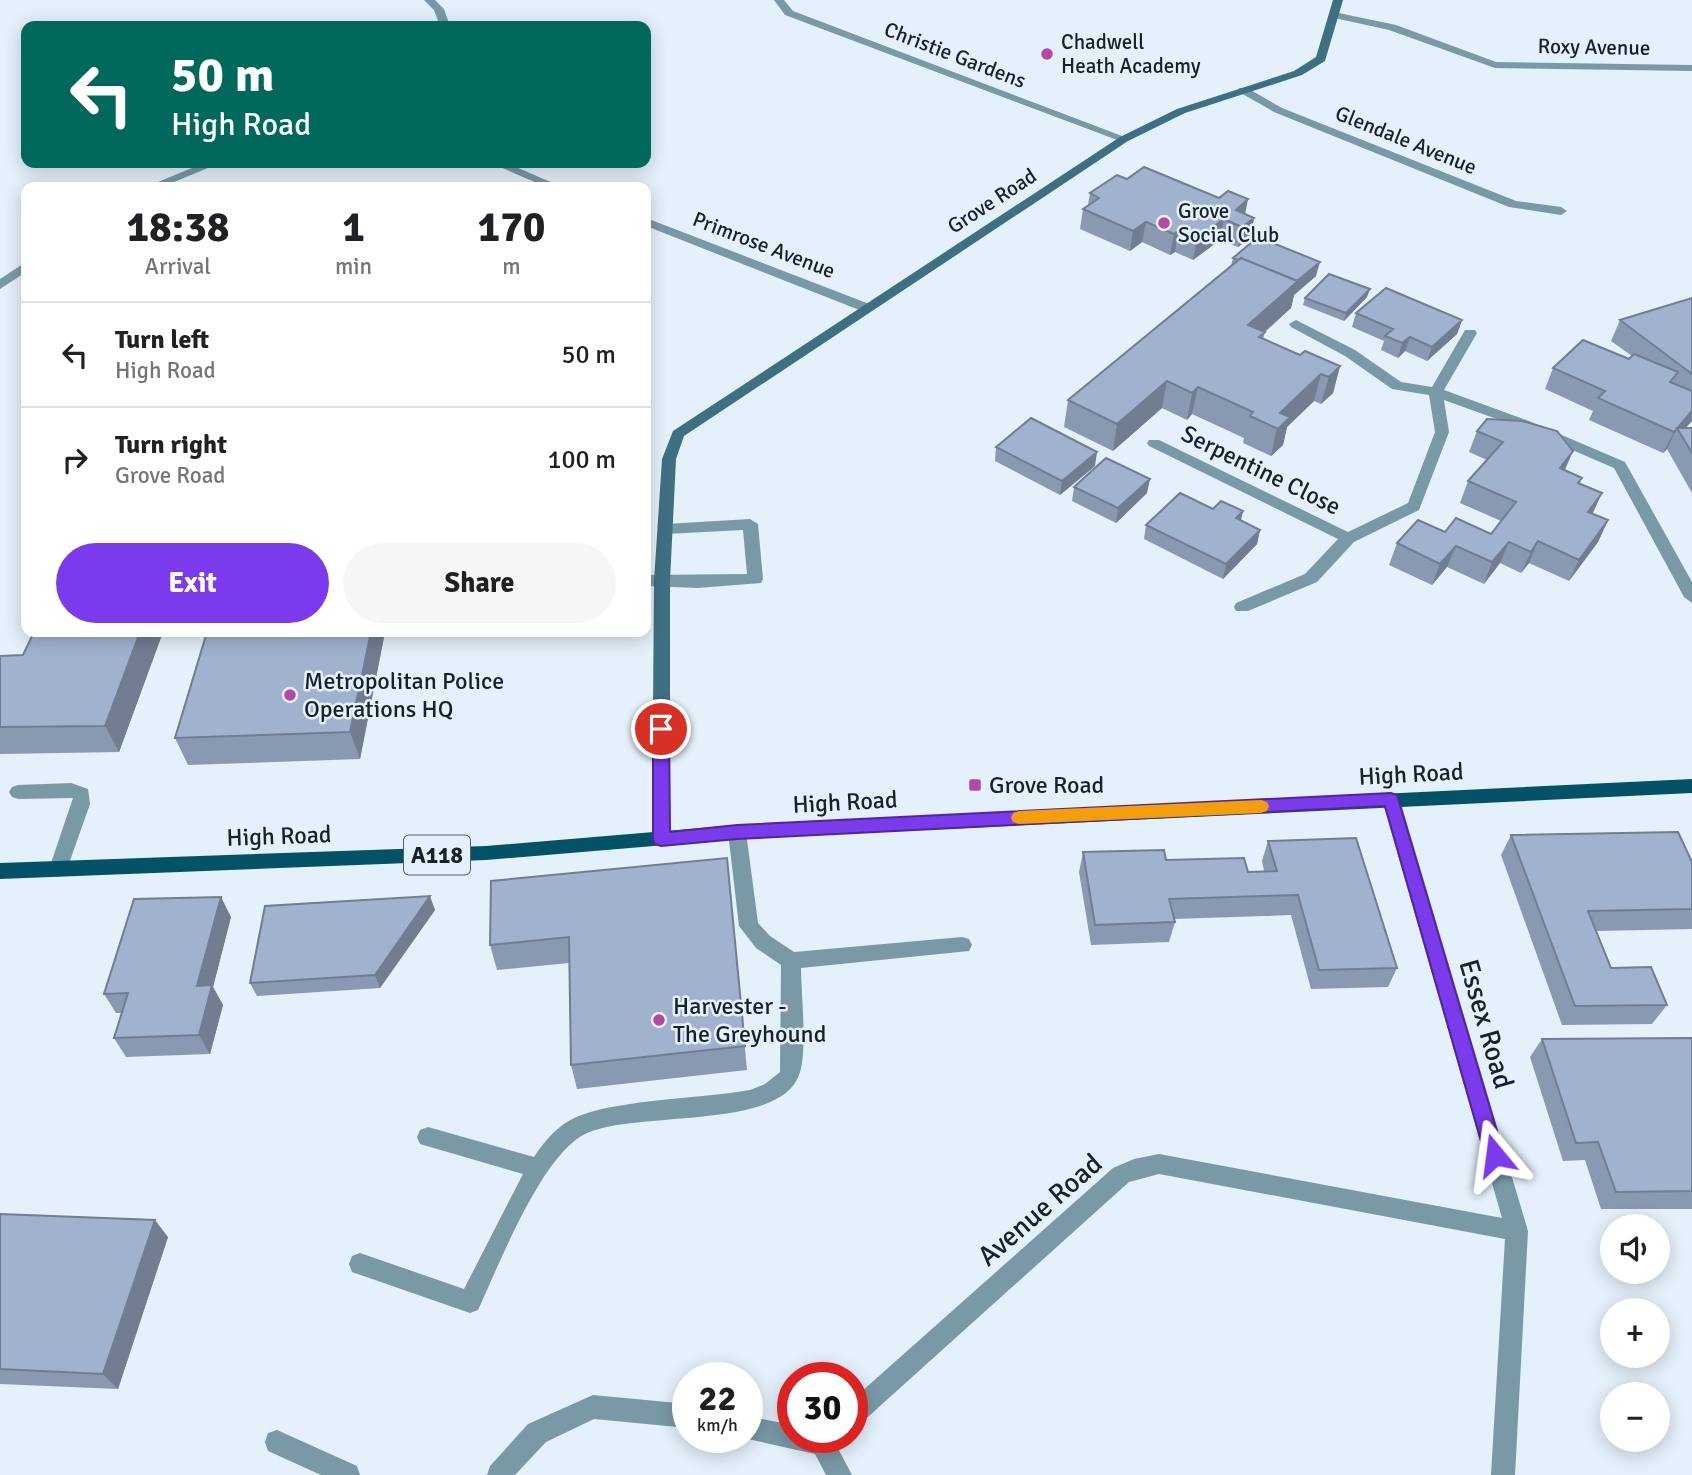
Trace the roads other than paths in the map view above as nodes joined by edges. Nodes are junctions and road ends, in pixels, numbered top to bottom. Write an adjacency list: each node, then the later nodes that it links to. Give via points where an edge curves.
1 (429, 0): 5 (street)
2 (779, 0): 8 (street, Christie Gardens, via 789,13)
3 (1338, 0): 4 (street, Grove Road)
4 (1334, 15): 6 (street, Roxy Avenue, via 1392,27 1495,65); 7 (street, Grove Road, via 1321,59 1298,73)
5 (443, 21)
6 (1692, 68)
7 (1243, 90): 8 (street, Grove Road, via 1181,111); 13 (street, Glendale Avenue, via 1279,110 1513,204)
8 (1124, 139): 17 (street, Grove Road)
9 (201, 168): 11 (street)
10 (510, 168): 12 (street)
11 (165, 182)
12 (544, 182)
13 (1561, 211)
14 (651, 224): 17 (street, Primrose Avenue)
15 (21, 270): 16 (street)
16 (0, 285)
17 (867, 308): 22 (street, Grove Road, via 678,434 668,459)
18 (1296, 324): 20 (street, via 1350,353 1397,386)
19 (1470, 333): 20 (street)
20 (1436, 392): 23 (street, Serpentine Close, via 1442,432 1414,506); 25 (street, via 1620,466)
21 (1154, 443): 23 (street, Serpentine Close)
22 (666, 529): 24 (street, Grove Road); 24 (street, via 750,524 755,579)
23 (1348, 538): 26 (street, Serpentine Close, via 1311,578)
24 (654, 581): 31 (street, Grove Road)
25 (1692, 597)
26 (1242, 607)
27 (1692, 786): 29 (main road, High Road / A118)
28 (18, 792): 32 (street, via 71,790 82,794)
29 (1391, 800): 30 (main road, High Road / A118); 38 (street, Essex Road)
30 (737, 832): 31 (main road, High Road / A118); 35 (street, via 749,926 763,942)
31 (661, 839): 32 (main road, High Road / A118, via 486,853)
32 (58, 869): 33 (main road, High Road / A118)
33 (0, 871)
34 (962, 945): 35 (street)
35 (792, 961): 37 (street, via 792,1063 778,1088 724,1104 621,1114 578,1126 557,1141)
36 (428, 1137): 37 (street)
37 (537, 1168): 39 (street, via 470,1302)
38 (1517, 1231): 40 (street, Avenue Road, via 1159,1164 1134,1169 1121,1175); 47 (street, Essex Road)
39 (360, 1264)
40 (868, 1402)
41 (672, 1414): 45 (street, via 593,1407 537,1433)
42 (276, 1442): 44 (street)
43 (831, 1453): 46 (street)
44 (348, 1475)
45 (499, 1475)
46 (840, 1475)
47 (1503, 1475)

